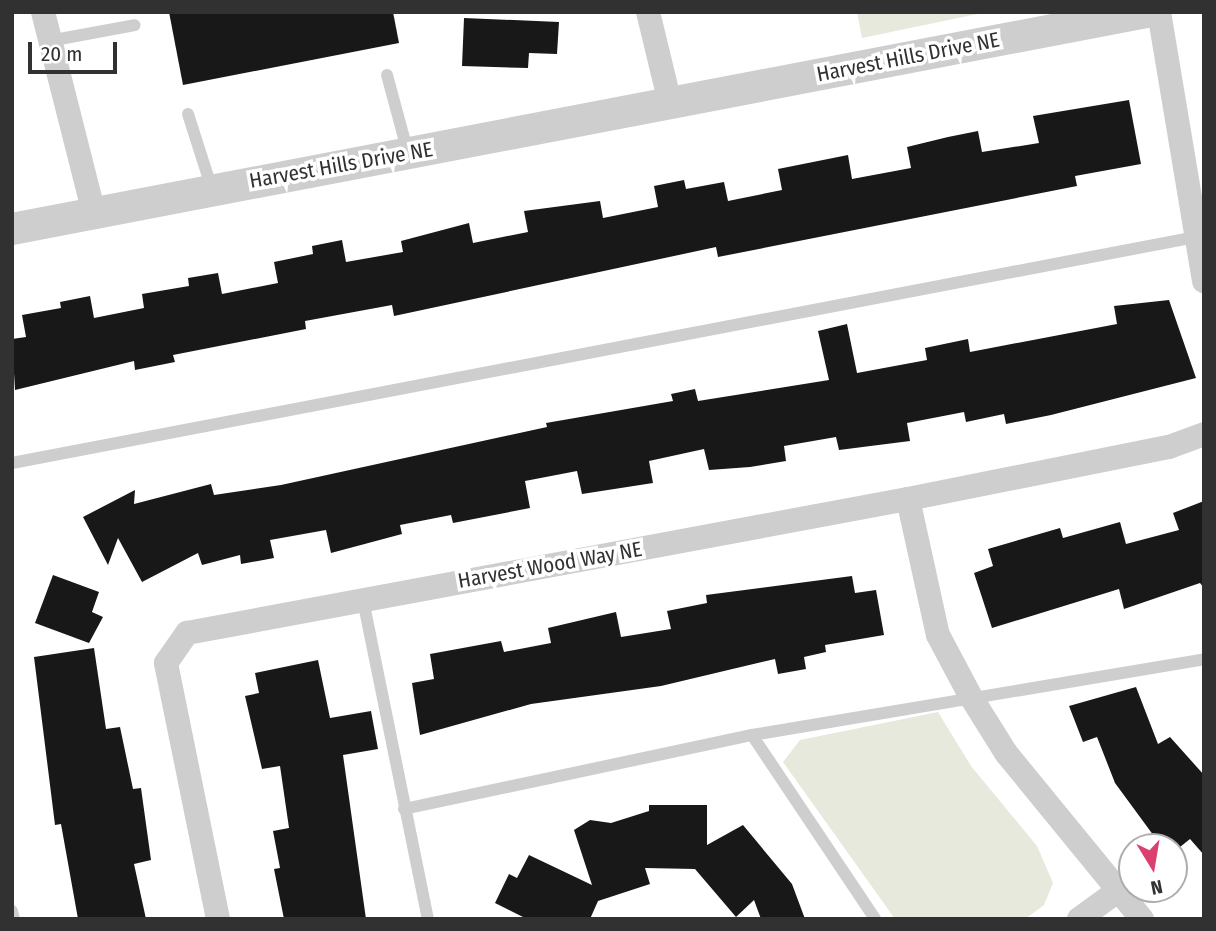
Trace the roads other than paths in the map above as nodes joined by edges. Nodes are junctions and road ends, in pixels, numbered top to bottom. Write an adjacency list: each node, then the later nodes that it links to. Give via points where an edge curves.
1 (43, 12): 6 (street)
2 (648, 12): 8 (street)
3 (1146, 12): 8 (street, Harvest Hills Drive NE)
4 (1159, 12): 14 (street)
5 (135, 25): 6 (lane)
6 (49, 41): 12 (street)
7 (387, 75): 10 (lane)
8 (670, 103): 10 (street, Harvest Hills Drive NE)
9 (188, 114): 11 (lane)
10 (408, 153): 11 (street, Harvest Hills Drive NE)
11 (212, 189): 12 (street, Harvest Hills Drive NE)
12 (94, 213): 13 (street, Harvest Hills Drive NE)
13 (12, 229)
14 (1198, 236): 15 (street); 17 (lane)
15 (1204, 281)
16 (1204, 434): 18 (street, Harvest Wood Way NE, via 1169,447)
17 (12, 463)
18 (908, 499): 19 (street, Harvest Wood Way NE); 21 (street, via 938,635)
19 (363, 600): 23 (lane); 29 (street, Harvest Wood Way NE, via 187,633 166,663)
20 (1204, 659): 21 (lane)
21 (971, 696): 22 (lane); 24 (street, via 1006,753)
22 (752, 735): 23 (lane); 31 (lane)
23 (404, 809): 30 (lane)
24 (1118, 889)
25 (1118, 891): 32 (street)
26 (1129, 903): 33 (street)
27 (12, 911): 28 (lane)
28 (14, 919)
29 (218, 919)
30 (428, 919)
31 (875, 919)
32 (1079, 919)
33 (1142, 919)

